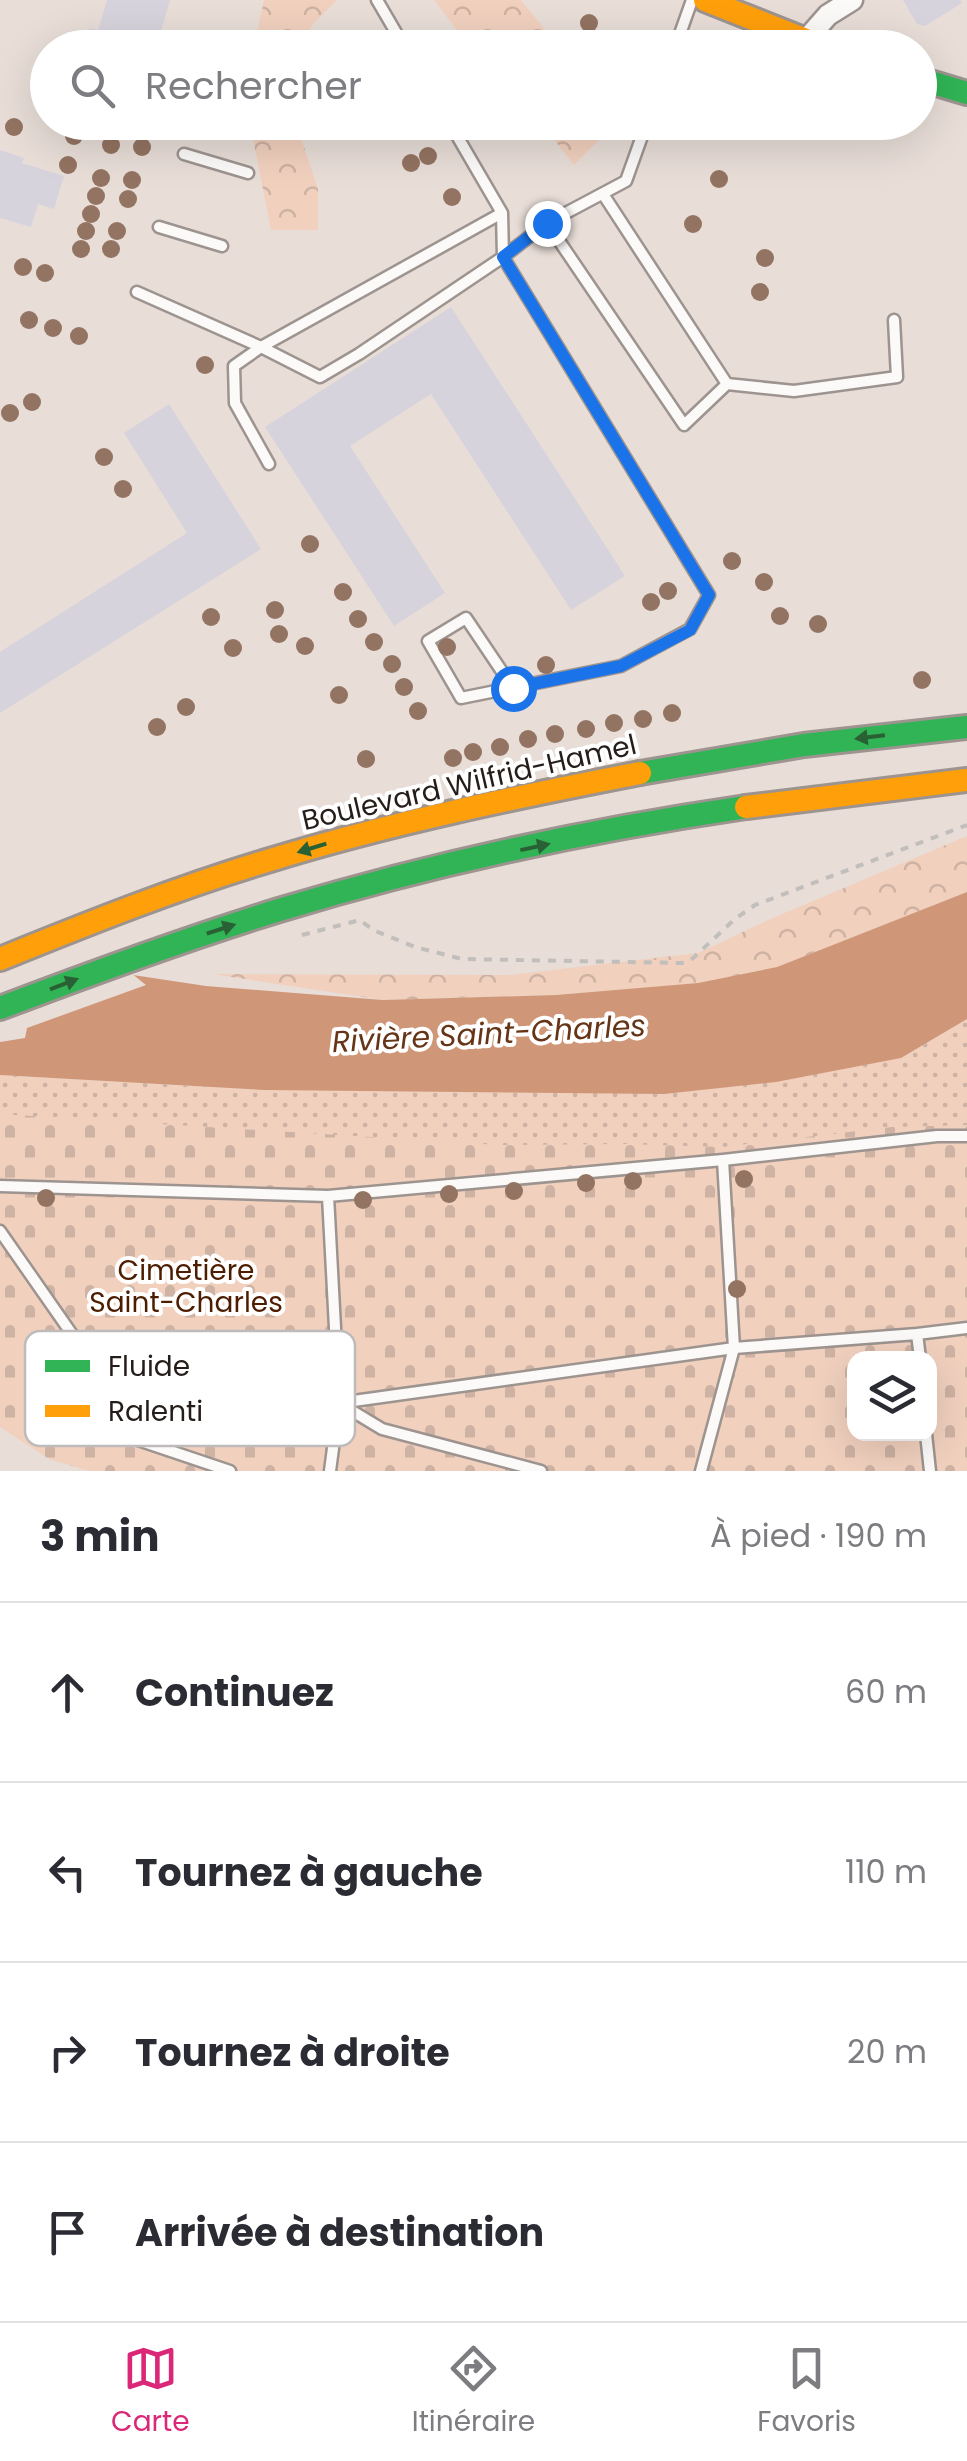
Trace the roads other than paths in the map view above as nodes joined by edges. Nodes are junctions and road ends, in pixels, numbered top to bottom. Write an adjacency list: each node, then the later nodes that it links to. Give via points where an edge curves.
1 (377, 0): 5 (lane)
2 (692, 0): 6 (lane)
3 (704, 0): 7 (main road)
4 (852, 0): 8 (street, via 828,15)
5 (394, 30)
6 (681, 30)
7 (780, 30)
8 (822, 30)
9 (937, 84): 10 (main road)
10 (967, 94)
11 (459, 140): 16 (lane)
12 (641, 140): 15 (lane, via 626,182)
13 (184, 154): 14 (lane)
14 (248, 172)
15 (603, 194): 17 (lane); 24 (lane)
16 (502, 213): 20 (lane); 23 (lane)
17 (547, 223): 20 (lane); 24 (lane, via 684,425)
18 (159, 226): 19 (lane)
19 (222, 246)
20 (503, 257): 23 (lane, via 320,378); 26 (lane, via 709,595 690,630 621,666)
21 (137, 292): 23 (lane)
22 (894, 320): 24 (lane, via 897,377 794,391)
23 (261, 347): 25 (lane, via 234,366 236,404)
24 (728, 384)
25 (269, 464)
26 (513, 688): 26 (lane, via 462,698 428,641 466,618)
27 (967, 727): 29 (main road, Boulevard Wilfrid-Hamel, one-way to 29, via 686,764 471,808 234,871)
28 (967, 780): 30 (main road, one-way to 28, via 324,897 528,848 696,814)
29 (0, 959)
30 (0, 1008)
31 (967, 1136): 32 (lane)
32 (723, 1160): 34 (lane); 40 (lane)
33 (0, 1186): 34 (lane)
34 (328, 1196): 38 (lane)
35 (0, 1231): 37 (lane)
36 (967, 1328): 39 (lane)
37 (70, 1331)
38 (335, 1331)
39 (918, 1334): 40 (lane); 41 (lane)
40 (734, 1348): 42 (lane); 50 (lane)
41 (919, 1351)
42 (355, 1401)
43 (355, 1413): 49 (lane, via 382,1430)
44 (927, 1441): 51 (lane)
45 (156, 1446): 47 (lane)
46 (333, 1446): 48 (lane)
47 (230, 1471)
48 (330, 1471)
49 (541, 1471)
50 (701, 1471)
51 (930, 1471)

